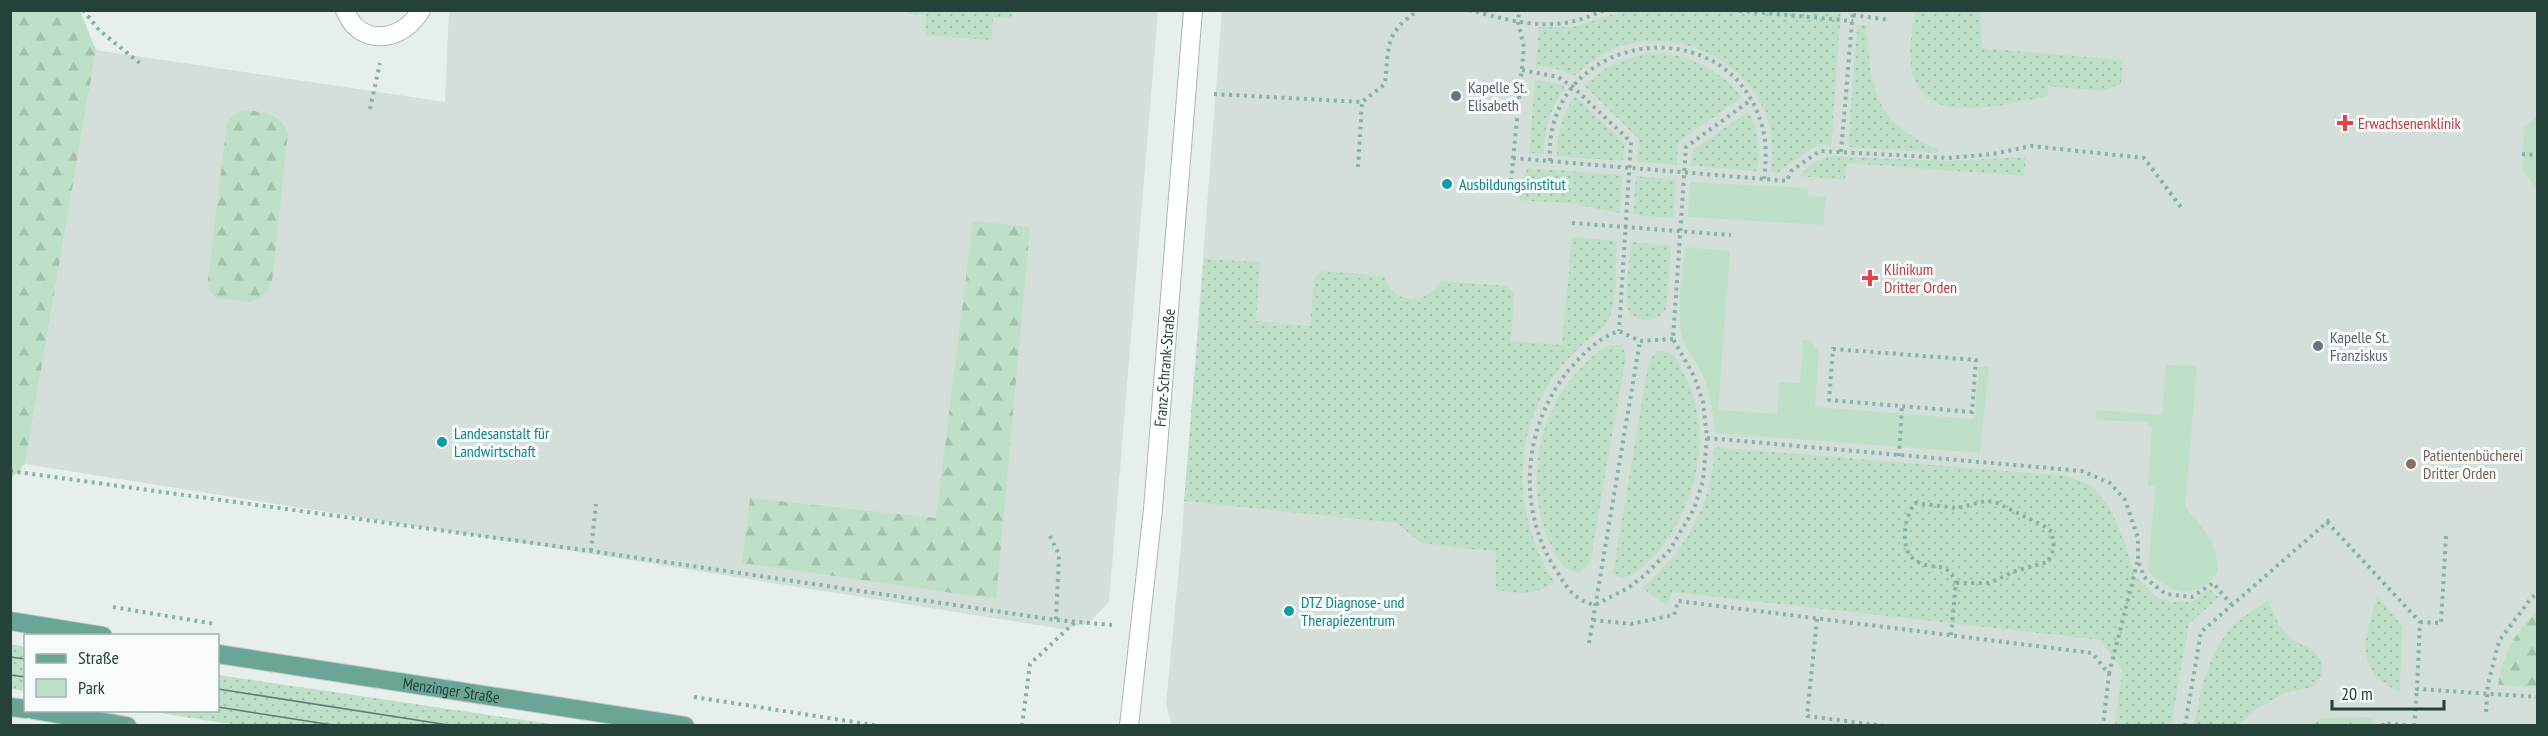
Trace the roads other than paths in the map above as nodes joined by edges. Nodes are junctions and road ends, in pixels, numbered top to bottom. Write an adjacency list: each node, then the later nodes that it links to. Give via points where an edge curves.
1 (345, 10): 2 (street, via 357,27 370,35 386,37 414,23)
2 (421, 10)
3 (1193, 10): 10 (street, Franz-Schrank-Straße, via 1154,497)
4 (10, 621): 5 (main road)
5 (91, 634)
6 (219, 654): 9 (main road, Menzinger Straße)
7 (40, 712): 8 (main road)
8 (128, 726)
9 (685, 726)
10 (1129, 726)

